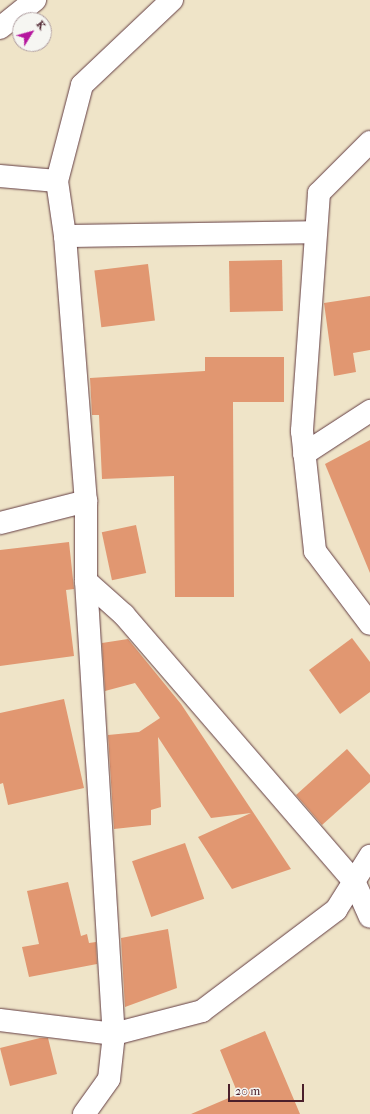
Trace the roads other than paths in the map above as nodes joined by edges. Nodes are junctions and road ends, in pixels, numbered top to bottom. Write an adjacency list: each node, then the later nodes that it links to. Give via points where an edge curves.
1 (35, 0): 3 (street)
2 (172, 0): 6 (street, via 82,85)
3 (0, 28)
4 (370, 142): 7 (street, via 319,192)
5 (0, 176): 6 (street)
6 (57, 181): 8 (street)
7 (316, 232): 8 (street); 10 (street, via 302,431)
8 (65, 236): 11 (street)
9 (370, 411): 10 (street)
10 (304, 454): 14 (street, via 315,552)
11 (86, 501): 12 (street); 13 (street)
12 (0, 523)
13 (86, 581): 16 (street, via 124,615); 19 (street)
14 (370, 624)
15 (370, 856): 16 (street)
16 (354, 881): 17 (street); 19 (street, via 336,910 202,1011)
17 (370, 917)
18 (0, 1020): 19 (street)
19 (114, 1034): 20 (street, via 109,1079)
20 (84, 1114)

